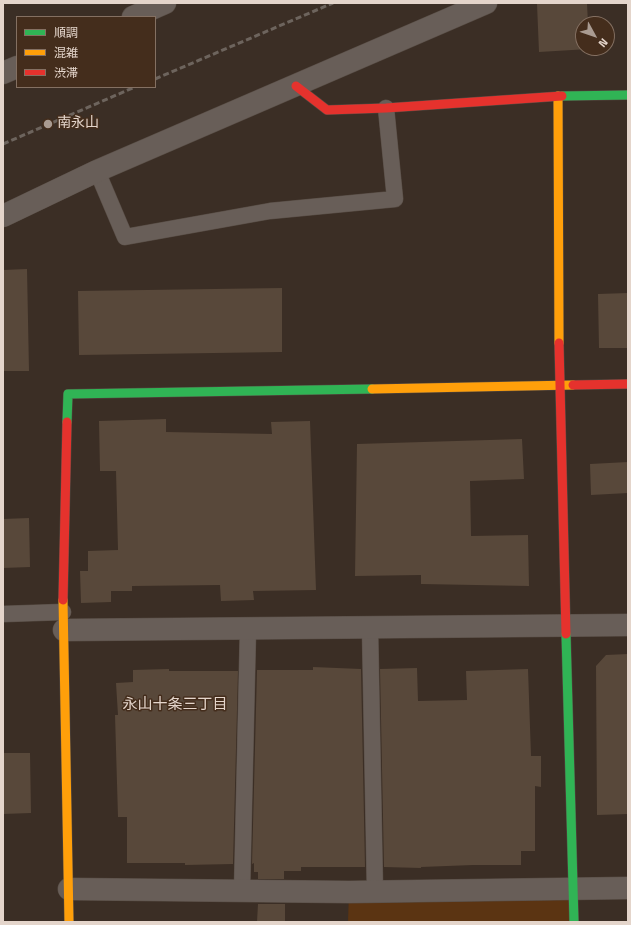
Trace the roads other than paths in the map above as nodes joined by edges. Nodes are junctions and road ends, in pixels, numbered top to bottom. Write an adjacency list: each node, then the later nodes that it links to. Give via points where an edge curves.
1 (165, 3): 3 (street)
2 (486, 3): 6 (street)
3 (135, 16)
4 (16, 67): 5 (street)
5 (3, 73)
6 (296, 86): 9 (street, via 327,110); 10 (street)
7 (628, 94): 8 (street)
8 (558, 96): 9 (street); 12 (street)
9 (386, 108): 10 (lane, via 395,199 270,211 125,238)
10 (97, 171): 11 (street)
11 (3, 216)
12 (559, 384): 13 (street); 15 (street, via 68,394); 17 (street)
13 (628, 384)
14 (3, 614): 15 (lane)
15 (64, 621): 19 (street); 22 (street)
16 (628, 625): 17 (street)
17 (567, 626): 18 (street); 20 (street)
18 (370, 628): 19 (street); 24 (lane)
19 (248, 629): 23 (lane)
20 (574, 888): 21 (street); 24 (street); 26 (street)
21 (628, 888)
22 (69, 889): 23 (street); 25 (street)
23 (242, 891): 24 (street)
24 (375, 892)
25 (69, 922)
26 (574, 922)

